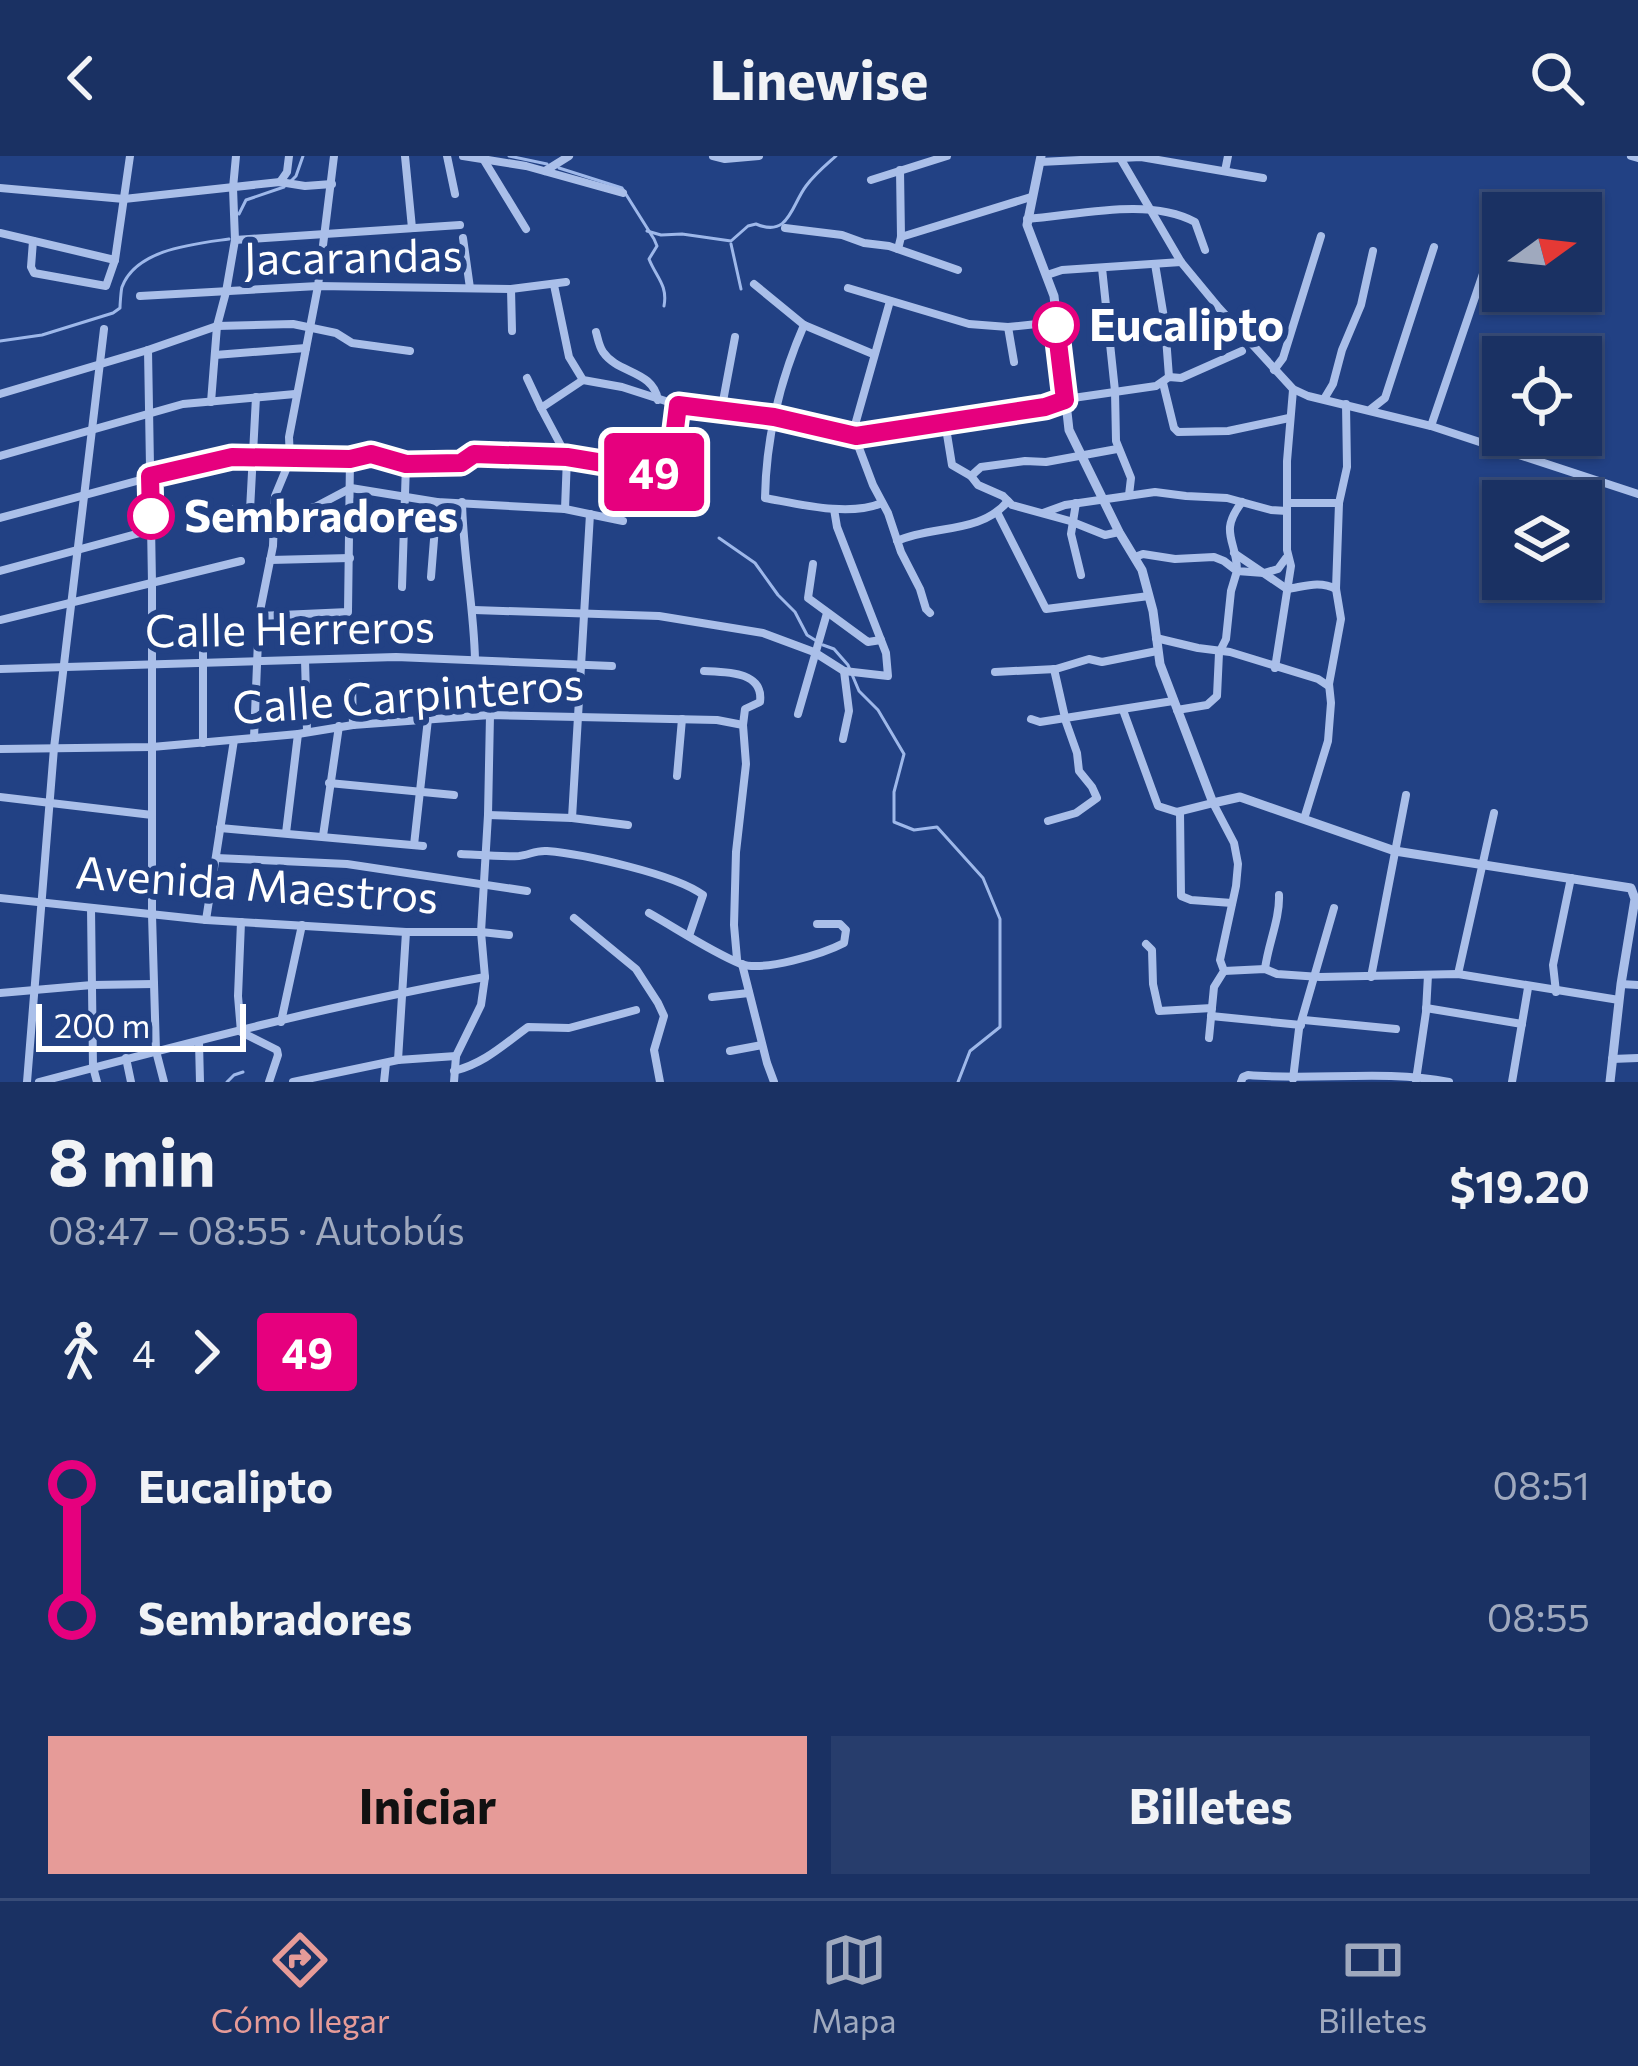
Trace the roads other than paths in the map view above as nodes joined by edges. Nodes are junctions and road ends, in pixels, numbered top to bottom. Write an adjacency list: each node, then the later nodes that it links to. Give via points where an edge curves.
1 (130, 156): 29 (street)
2 (236, 156): 25 (street)
3 (289, 156): 22 (street)
4 (334, 156): 23 (street)
5 (405, 156): 33 (street)
6 (447, 156): 27 (street)
7 (463, 156): 14 (street)
8 (568, 156): 18 (street)
9 (713, 156): 10 (street)
10 (754, 156)
11 (947, 156): 17 (street)
12 (1120, 156): 15 (street); 16 (street); 30 (street)
13 (1228, 156): 19 (street)
14 (482, 157): 18 (street); 35 (street)
15 (1040, 159): 28 (street)
16 (1172, 159): 19 (street)
17 (901, 170): 21 (street); 39 (street)
18 (545, 171): 26 (street)
19 (1225, 171): 20 (street)
20 (1263, 178)
21 (871, 180)
22 (280, 182): 23 (street); 25 (street)
23 (332, 184): 37 (street)
24 (0, 188): 29 (street)
25 (233, 188): 29 (street); 41 (street)
26 (623, 193)
27 (455, 194)
28 (1031, 197): 31 (street); 39 (street)
29 (124, 199): 47 (street)
30 (1148, 207): 31 (street); 45 (street, via 1195,222); 48 (street)
31 (1028, 219): 52 (street)
32 (460, 225): 33 (street)
33 (412, 228): 37 (street)
34 (785, 228): 44 (street)
35 (526, 230)
36 (0, 233): 42 (street)
37 (325, 234): 41 (street); 57 (street)
38 (1321, 236): 81 (street)
39 (901, 237): 44 (street)
40 (463, 238): 58 (street)
41 (236, 240): 61 (street)
42 (33, 241): 47 (street); 47 (street, via 34,273 106,286)
43 (1434, 247): 99 (street, via 1384,398)
44 (898, 249): 51 (street)
45 (1205, 250)
46 (1372, 251): 92 (street, via 1361,305)
47 (115, 260)
48 (1181, 262): 49 (street); 81 (street)
49 (1155, 264): 50 (street); 85 (street)
50 (1102, 268): 52 (street); 88 (street)
51 (958, 270)
52 (1047, 275): 64 (street)
53 (1482, 277): 105 (street)
54 (566, 282): 56 (street, Jacarandas)
55 (754, 284): 65 (street)
56 (554, 285): 60 (street, Jacarandas); 84 (street, via 569,357)
57 (318, 286): 58 (street, Jacarandas); 61 (street, Jacarandas); 67 (street)
58 (470, 288): 60 (street, Jacarandas)
59 (848, 288): 63 (street)
60 (511, 289): 70 (street)
61 (226, 292): 62 (street, Jacarandas); 66 (street)
62 (140, 296)
63 (890, 301): 68 (street); 77 (street)
64 (1056, 322): 68 (street); 94 (street)
65 (804, 325): 77 (street); 102 (street)
66 (217, 326): 67 (street); 74 (street); 78 (street)
67 (310, 326): 73 (street); 75 (street, via 352,343)
68 (1008, 327): 79 (street)
69 (104, 328): 80 (street)
70 (512, 331)
71 (596, 332): 82 (street, via 603,352)
72 (735, 337): 100 (street)
73 (306, 348): 78 (street); 90 (street)
74 (148, 350): 80 (street); 101 (street)
75 (410, 350)
76 (1242, 351): 85 (street)
77 (873, 354): 107 (street)
78 (215, 355): 95 (street)
79 (1014, 362)
80 (101, 364): 89 (street); 106 (street)
81 (1274, 370): 87 (street)
82 (633, 372): 86 (street); 93 (street)
83 (526, 378): 98 (street)
84 (583, 380): 86 (street); 98 (street)
85 (1166, 380): 88 (street); 103 (street, via 1176,431 1222,432)
86 (622, 387): 93 (street)
87 (1293, 389): 92 (street); 103 (street)
88 (1115, 391): 94 (street); 108 (street)
89 (0, 394)
90 (296, 394): 91 (street); 114 (street)
91 (256, 398): 95 (street); 109 (street)
92 (1324, 399): 96 (street)
93 (658, 400): 97 (street)
94 (1065, 400): 104 (street); 110 (street)
95 (211, 402): 101 (street)
96 (1346, 404): 99 (street); 130 (street)
97 (678, 405): 100 (street); 112 (street, via 668,473)
98 (541, 408): 112 (street)
99 (1370, 409): 105 (street)
100 (721, 412): 102 (street)
101 (149, 413): 106 (street); 116 (street)
102 (774, 417): 107 (street); 134 (street, via 765,498)
103 (1289, 418): 131 (street)
104 (945, 422): 107 (street); 117 (street, via 951,463)
105 (1431, 426): 120 (street)
106 (93, 430): 111 (street); 119 (street)
107 (854, 436): 127 (street)
108 (1117, 448): 110 (street); 121 (street, via 1129,468)
109 (255, 455): 114 (street); 116 (street); 135 (street)
110 (1079, 455): 117 (street, via 981,467); 123 (street)
111 (0, 456)
112 (567, 457): 115 (street, via 474,454 461,463); 133 (street)
113 (350, 459): 114 (street); 115 (street, via 371,454); 118 (street)
114 (290, 460): 136 (street)
115 (406, 464): 122 (street)
116 (150, 476): 119 (street); 143 (street)
117 (971, 476): 124 (street)
118 (351, 488): 122 (street); 136 (street, via 315,506); 149 (street)
119 (85, 494): 140 (street); 146 (street)
120 (1638, 494)
121 (1129, 495): 123 (street); 128 (street)
122 (405, 498): 125 (street); 163 (street)
123 (1102, 499): 129 (street); 144 (street)
124 (1008, 501): 137 (street); 139 (street)
125 (436, 502): 126 (street); 160 (street)
126 (462, 502): 133 (street); 168 (street)
127 (883, 502): 134 (street); 145 (street)
128 (1243, 502): 131 (street); 147 (street, via 1230,522)
129 (1076, 503): 137 (street); 142 (street)
130 (1339, 503): 131 (street); 165 (street)
131 (1288, 507): 148 (street)
132 (222, 509): 135 (street)
133 (565, 509): 138 (street)
134 (834, 509): 176 (street)
135 (250, 510): 136 (street)
136 (275, 512): 152 (street)
137 (1043, 513): 142 (street)
138 (590, 514): 141 (street); 171 (street)
139 (998, 514): 145 (street); 166 (street, via 1046,609)
140 (0, 518)
141 (623, 521)
142 (1074, 523): 144 (street); 159 (street)
143 (151, 530): 146 (street); 161 (street)
144 (1119, 532): 150 (street)
145 (897, 541): 170 (street)
146 (78, 550): 155 (street); 167 (street)
147 (1232, 550): 151 (street); 156 (street); 157 (street)
148 (1287, 550): 157 (street, via 1282,567); 158 (street)
149 (350, 557): 152 (street); 172 (street, via 348,612)
150 (1135, 557): 151 (street); 166 (street)
151 (1218, 558): 156 (street)
152 (270, 560): 172 (street)
153 (241, 561): 161 (street)
154 (813, 564): 169 (street, via 808,597)
155 (0, 571)
156 (1237, 571): 157 (street); 178 (street)
157 (1264, 572): 164 (street)
158 (1290, 573): 162 (street); 164 (street)
159 (1081, 574)
160 (431, 577)
161 (152, 583): 167 (street); 183 (street)
162 (1301, 584): 164 (street); 165 (street)
163 (402, 587)
164 (1287, 589): 188 (street)
165 (1336, 589): 195 (street, via 1341,620)
166 (1150, 596): 175 (street)
167 (72, 602): 173 (street); 187 (street)
168 (474, 610): 171 (street); 181 (street)
169 (827, 613): 176 (street, via 868,642); 179 (street)
170 (930, 613)
171 (583, 615): 179 (street, via 659,616 763,633); 184 (street)
172 (259, 616): 182 (street)
173 (0, 620)
174 (202, 629): 185 (street)
175 (1156, 638): 177 (street); 178 (street)
176 (881, 640): 192 (street, via 888,676)
177 (1157, 651): 190 (street); 196 (street)
178 (1220, 651): 188 (street); 196 (street, via 1214,701)
179 (814, 652): 192 (street); 198 (street)
180 (305, 660): 181 (street, Calle Herreros); 182 (street, Calle Herreros); 208 (street)
181 (475, 660): 184 (street, Calle Herreros)
182 (255, 662): 185 (street, Calle Herreros); 209 (street)
183 (150, 663): 185 (street, Calle Herreros); 187 (street, Calle Herreros); 213 (street)
184 (581, 663): 186 (street, Calle Herreros); 200 (street)
185 (203, 664): 212 (street)
186 (612, 665)
187 (64, 667): 189 (street, Calle Herreros); 215 (street)
188 (1275, 668): 195 (street)
189 (0, 669)
190 (1054, 669): 193 (street); 202 (street)
191 (704, 670): 206 (street, via 742,675 761,690)
192 (844, 671): 210 (street)
193 (995, 672)
194 (352, 683): 205 (street)
195 (1329, 686): 229 (street, via 1328,741)
196 (1175, 705): 197 (street); 223 (street)
197 (1123, 710): 202 (street); 224 (street, via 1158,806)
198 (799, 714)
199 (490, 715): 200 (street, Calle Carpinteros); 203 (street, Calle Carpinteros); 226 (street)
200 (579, 716): 204 (street, Calle Carpinteros); 228 (street)
201 (1031, 718): 202 (street)
202 (1065, 718): 230 (street, via 1079,772 1097,798)
203 (428, 719): 205 (street, Calle Carpinteros); 218 (street)
204 (682, 719): 206 (street, Calle Carpinteros); 216 (street)
205 (353, 725): 207 (street, Calle Carpinteros)
206 (743, 725): 261 (street)
207 (339, 727): 208 (street, Calle Carpinteros); 217 (street)
208 (303, 732): 209 (street, Calle Carpinteros); 233 (street)
209 (254, 738): 211 (street, Calle Carpinteros)
210 (843, 739)
211 (234, 740): 212 (street, Calle Carpinteros); 232 (street)
212 (203, 742): 213 (street, Calle Carpinteros)
213 (152, 747): 215 (street, Calle Carpinteros); 227 (street)
214 (0, 748): 215 (street, Calle Carpinteros)
215 (54, 748): 222 (street)
216 (677, 776)
217 (329, 784): 218 (street); 234 (street)
218 (420, 792): 220 (street); 234 (street, via 418,846)
219 (1406, 794): 235 (street)
220 (454, 795)
221 (0, 797): 222 (street)
222 (49, 803): 227 (street); 245 (street)
223 (1213, 803): 224 (street); 229 (street, via 1240,797); 246 (street, via 1236,853)
224 (1180, 812): 246 (street, via 1181,896)
225 (1494, 813): 239 (street)
226 (488, 814): 228 (street); 237 (street)
227 (152, 815): 250 (street)
228 (572, 818): 231 (street)
229 (1304, 819): 235 (street)
230 (1048, 821)
231 (628, 825)
232 (220, 828): 233 (street); 238 (street)
233 (286, 833): 234 (street)
234 (323, 836)
235 (1395, 851): 239 (street); 268 (street)
236 (461, 854): 237 (street)
237 (485, 855): 241 (street); 259 (street, via 541,850 684,884 703,895)
238 (216, 858): 241 (street, via 346,864); 252 (street)
239 (1482, 865): 240 (street); 264 (street)
240 (1571, 878): 270 (street, via 1634,892); 276 (street, via 1553,964)
241 (484, 884): 242 (street); 257 (street)
242 (527, 891)
243 (1279, 896): 262 (street)
244 (0, 898): 245 (street, Avenida Maestros)
245 (40, 902): 247 (street, Avenida Maestros); 274 (street)
246 (1232, 903): 263 (street)
247 (91, 908): 250 (street, Avenida Maestros); 271 (street)
248 (1334, 908): 266 (street)
249 (649, 913): 259 (street)
250 (152, 914): 252 (street, Avenida Maestros); 269 (street)
251 (574, 919): 315 (street, via 636,969 658,1003)
252 (206, 920): 253 (street, Avenida Maestros)
253 (241, 922): 255 (street, Avenida Maestros); 288 (street)
254 (817, 924): 261 (street, via 840,924 844,943 795,959)
255 (302, 926): 256 (street, Avenida Maestros); 284 (street)
256 (406, 932): 257 (street, Avenida Maestros); 275 (street)
257 (481, 932): 258 (street, Avenida Maestros); 267 (street)
258 (509, 935)
259 (689, 936): 261 (street)
260 (1147, 944): 283 (street, via 1160,1012)
261 (739, 962): 278 (street)
262 (1264, 969): 263 (street); 266 (street)
263 (1224, 971): 283 (street)
264 (1458, 974): 265 (street); 273 (street)
265 (1428, 975): 268 (street); 281 (street)
266 (1314, 976): 268 (street); 285 (street)
267 (485, 977): 275 (street); 294 (street)
268 (1371, 977)
269 (154, 984): 271 (street); 292 (street)
270 (1621, 984): 272 (street); 280 (street)
271 (92, 985): 274 (street); 300 (street)
272 (1638, 985)
273 (1528, 988): 276 (street); 286 (street)
274 (34, 990): 277 (street); 305 (street)
275 (402, 992): 284 (street); 298 (street)
276 (1556, 992): 280 (street)
277 (0, 993)
278 (749, 993): 279 (street); 291 (street)
279 (712, 997)
280 (1619, 1000): 296 (street)
281 (1426, 1008): 286 (street); 304 (street)
282 (636, 1010): 301 (street, via 569,1028 528,1027 492,1056)
283 (1211, 1012): 285 (street); 289 (street)
284 (280, 1022): 288 (street)
285 (1302, 1022): 287 (street); 302 (street)
286 (1522, 1024): 319 (street)
287 (1396, 1029)
288 (241, 1032): 290 (street); 311 (street, via 277,1050)
289 (1209, 1038)
290 (199, 1042): 292 (street); 310 (street)
291 (762, 1045): 293 (street); 316 (street)
292 (156, 1051): 295 (street); 309 (street)
293 (730, 1051)
294 (456, 1056): 298 (street); 301 (street)
295 (126, 1058): 300 (street); 308 (street)
296 (1612, 1058): 297 (street); 320 (street)
297 (1638, 1058)
298 (398, 1060): 299 (street)
299 (386, 1063): 312 (street); 313 (street)
300 (93, 1067): 306 (street); 307 (street)
301 (454, 1071): 314 (street)
302 (1293, 1079): 303 (street); 317 (street, via 1246,1075)
303 (1336, 1080): 304 (street)
304 (1416, 1080): 318 (street)
305 (27, 1082)
306 (42, 1082)
307 (97, 1082)
308 (131, 1082)
309 (164, 1082)
310 (200, 1082)
311 (269, 1082)
312 (293, 1082)
313 (384, 1082)
314 (454, 1082)
315 (660, 1082)
316 (774, 1082)
317 (1241, 1082)
318 (1449, 1082)
319 (1512, 1082)
320 (1610, 1082)

